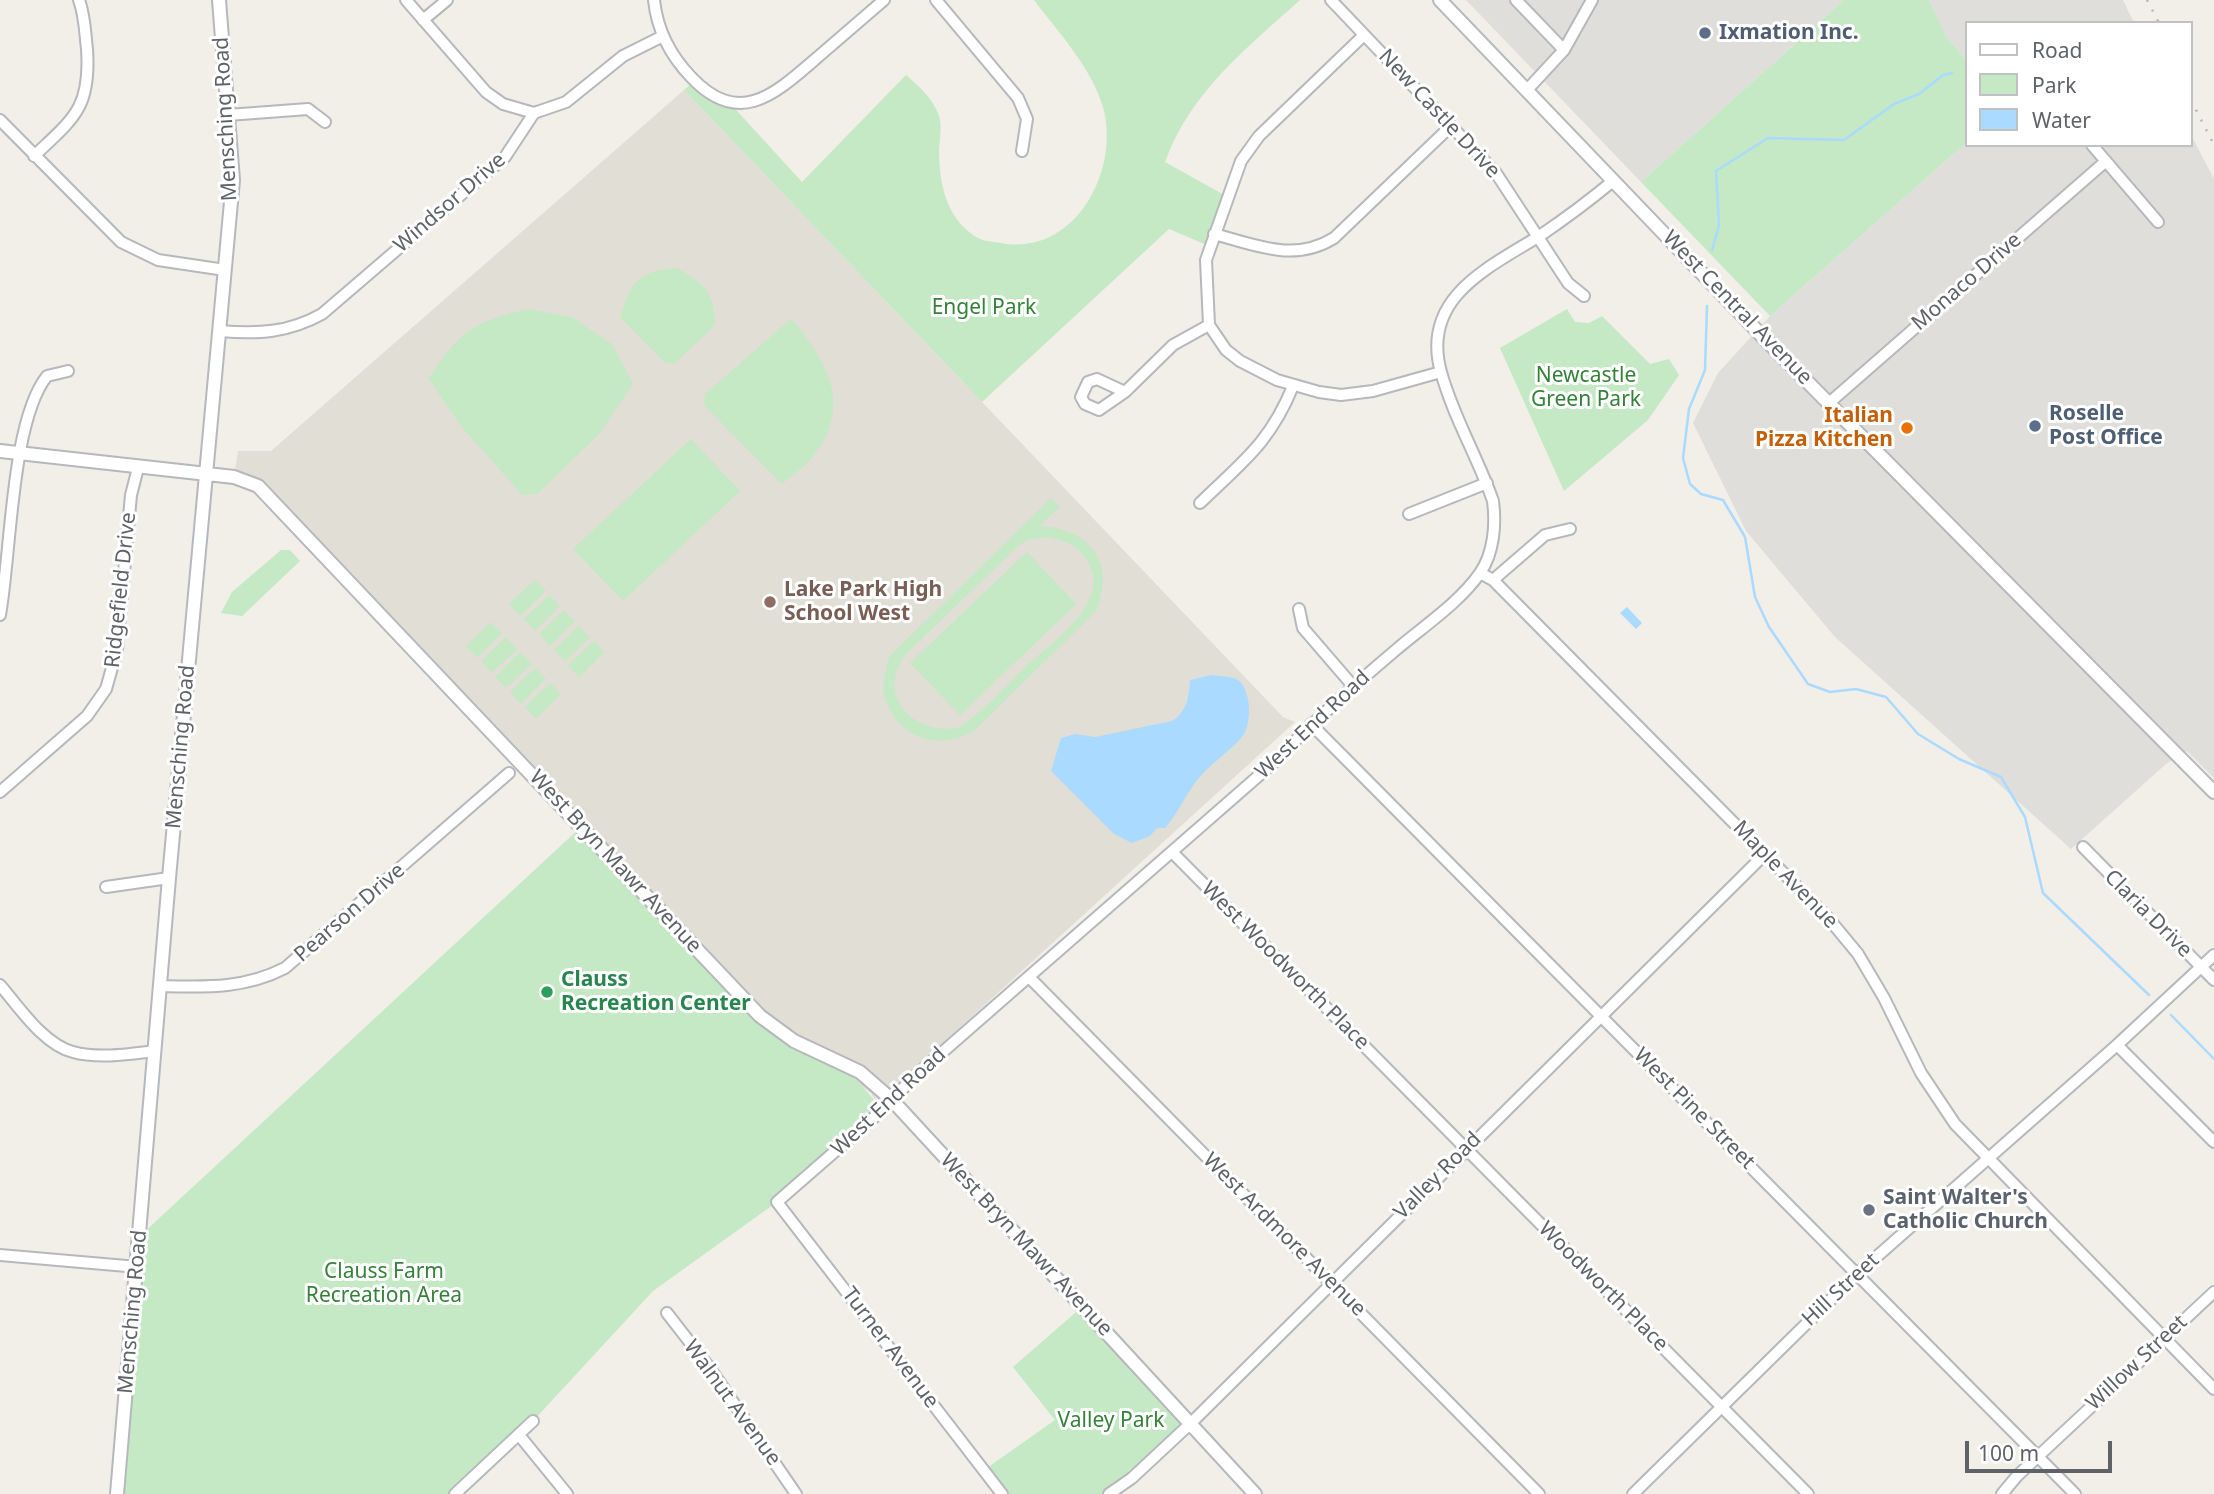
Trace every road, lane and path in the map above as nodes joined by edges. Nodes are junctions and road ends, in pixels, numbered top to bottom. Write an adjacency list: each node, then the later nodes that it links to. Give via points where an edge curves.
1 (79, 0): 24 (street, via 89,76 85,93 76,114)
2 (219, 0): 18 (street, Mensching Road)
3 (405, 0): 12 (street)
4 (447, 0): 12 (street)
5 (654, 0): 14 (street)
6 (884, 0): 14 (street, via 778,92 747,102 714,97 701,87 675,59)
7 (936, 0): 23 (street, via 1018,98 1027,119)
8 (1331, 0): 13 (street, New Castle Drive)
9 (1440, 0): 16 (street, West Central Avenue)
10 (1517, 0): 15 (street)
11 (1592, 0): 15 (street)
12 (424, 20): 17 (street, via 486,92 503,104)
13 (1364, 35): 21 (street, New Castle Drive); 28 (street, via 1247,151)
14 (663, 36): 17 (street, via 623,55 566,102)
15 (1564, 50): 16 (street)
16 (1527, 90): 26 (street, West Central Avenue)
17 (534, 113): 33 (street, Windsor Drive, via 505,156 322,314 298,326 260,335)
18 (228, 115): 20 (street, via 308,109); 30 (street, Mensching Road, via 233,180)
19 (0, 121): 24 (street)
20 (325, 122)
21 (1451, 126): 28 (street, via 1318,248 1298,253); 29 (street, New Castle Drive, via 1510,190)
22 (2094, 147): 25 (street)
23 (1022, 151)
24 (34, 156): 30 (street, via 121,242 158,260)
25 (2106, 161): 27 (street); 38 (street, Monaco Drive)
26 (1613, 181): 29 (street, West End Road); 38 (street, West Central Avenue)
27 (2158, 222)
28 (1214, 234): 32 (street, via 1206,260)
29 (1538, 236): 31 (street, New Castle Drive, via 1568,283); 35 (street, West End Road, via 1477,274 1457,293 1440,332)
30 (225, 270): 33 (street, Mensching Road)
31 (1584, 296)
32 (1209, 325): 36 (street, via 1240,361); 37 (street, via 1173,345)
33 (220, 331): 42 (street, Mensching Road)
34 (68, 370): 40 (street, via 47,376 36,390)
35 (1441, 372): 36 (street, via 1390,388 1341,395); 43 (street, West End Road)
36 (1293, 386): 44 (street, via 1266,439)
37 (1125, 392)
38 (1829, 403): 56 (street, West Central Avenue)
39 (0, 450): 40 (street, West Bryn Mawr Avenue)
40 (21, 454): 41 (street, West Bryn Mawr Avenue); 49 (street)
41 (138, 468): 42 (street, West Bryn Mawr Avenue); 55 (street, Ridgefield Drive, via 131,495 117,650 106,689 87,716)
42 (208, 475): 60 (street, Mensching Road); 72 (street, West Bryn Mawr Avenue, via 234,477 258,486 760,1016 794,1041 860,1072)
43 (1487, 483): 45 (street); 47 (street, West End Road, via 1495,521)
44 (1199, 503)
45 (1409, 514)
46 (1570, 529): 48 (street, via 1545,536)
47 (1480, 573): 48 (street, Maple Avenue); 52 (street, West End Road)
48 (1493, 580): 59 (street, Maple Avenue)
49 (2, 588): 51 (street)
50 (1299, 609): 52 (street, via 1303,628)
51 (0, 615)
52 (1353, 686): 53 (street, West End Road)
53 (1311, 724): 58 (street, West End Road); 68 (street, West Pine Street)
54 (509, 773): 67 (street, Pearson Drive, via 285,968 260,981 230,987)
55 (0, 792)
56 (2214, 792)
57 (2083, 847): 63 (street, Claria Drive)
58 (1172, 852): 64 (street, West End Road); 71 (street, West Woodworth Place)
59 (1765, 854): 68 (street, Valley Road); 75 (street, Maple Avenue, via 1858,954 1931,1090)
60 (169, 878): 61 (street); 67 (street, Mensching Road)
61 (106, 887)
62 (2214, 955): 63 (street, Hill Street)
63 (2202, 967): 65 (street, Claria Drive); 69 (street, Hill Street)
64 (1029, 977): 72 (street, West End Road); 80 (street, West Ardmore Avenue)
65 (2214, 980)
66 (0, 985): 70 (street, via 47,1037 71,1052 117,1055)
67 (161, 986): 70 (street, Mensching Road)
68 (1601, 1015): 74 (street, Valley Road); 79 (street, West Pine Street)
69 (2117, 1045): 73 (street); 75 (street, Hill Street)
70 (155, 1051): 78 (street, Mensching Road)
71 (1399, 1081): 74 (street, Woodworth Place)
72 (892, 1100): 76 (street, West End Road); 87 (street, West Bryn Mawr Avenue)
73 (2214, 1142)
74 (1466, 1149): 80 (street, Valley Road); 85 (street, Woodworth Place)
75 (1987, 1159): 79 (street, Hill Street); 83 (street, Maple Avenue)
76 (777, 1202): 94 (street, Turner Avenue)
77 (0, 1255): 78 (street)
78 (138, 1267): 90 (street, Mensching Road)
79 (1857, 1273): 85 (street, Hill Street); 89 (street, West Pine Street)
80 (1331, 1283): 87 (street, Valley Road); 97 (street, West Ardmore Avenue)
81 (2214, 1292): 83 (street, Willow Street)
82 (667, 1313): 93 (street, Walnut Avenue)
83 (2164, 1337): 84 (street, Maple Avenue); 89 (street, Willow Street)
84 (2214, 1388)
85 (1721, 1406): 98 (street, Hill Street); 99 (street, Woodworth Place)
86 (533, 1421): 88 (street)
87 (1191, 1423): 95 (street, Valley Road); 96 (street, West Bryn Mawr Avenue)
88 (519, 1435): 91 (street); 92 (street)
89 (2038, 1456): 100 (street, Willow Street); 101 (street, West Pine Street)
90 (117, 1494)
91 (455, 1494)
92 (567, 1494)
93 (796, 1494)
94 (1002, 1494)
95 (1109, 1494)
96 (1255, 1494)
97 (1539, 1494)
98 (1633, 1494)
99 (1808, 1494)
100 (2001, 1494)
101 (2075, 1494)

